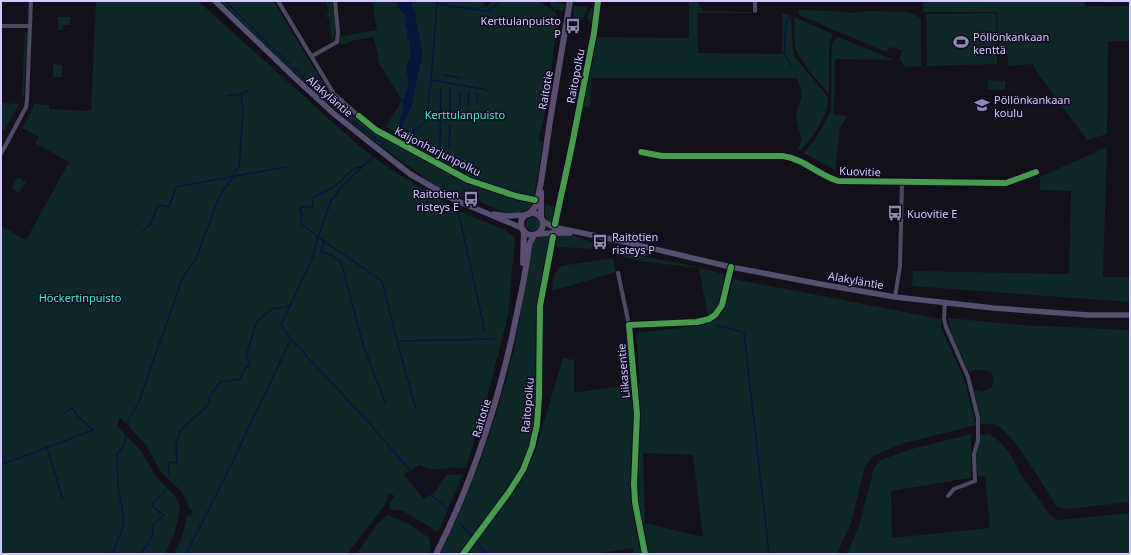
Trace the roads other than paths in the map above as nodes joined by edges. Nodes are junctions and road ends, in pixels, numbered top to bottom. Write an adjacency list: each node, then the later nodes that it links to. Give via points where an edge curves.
1 (31, 1): 9 (street)
2 (215, 1): 17 (main road, Alakyläntie, via 294,77 368,141 425,183)
3 (278, 1): 10 (street)
4 (335, 1): 10 (street, via 337,42)
5 (570, 1): 15 (main road, Raitotie)
6 (755, 1): 7 (street)
7 (755, 11)
8 (1, 26): 9 (street)
9 (30, 26): 13 (street, via 26,107)
10 (312, 56): 11 (street, via 334,94)
11 (359, 116)
12 (641, 152): 16 (street, Kuovitie, via 662,156 783,156 800,160 828,178 838,181)
13 (1, 154)
14 (1036, 172): 16 (street, Kuovitie, via 1006,183)
15 (541, 182): 18 (main road, Raitotie, via 536,206); 19 (main road, Raitotie)
16 (902, 182): 26 (street, via 900,266)
17 (485, 213): 18 (main road, Alakyläntie); 20 (main road, Alakyläntie)
18 (527, 215): 19 (main road, via 536,214); 20 (main road, via 522,221)
19 (542, 219): 21 (main road, via 542,228); 22 (main road, Alakyläntie, via 553,227)
20 (523, 229): 21 (main road, via 530,235); 25 (main road, Raitotie)
21 (535, 234): 22 (main road, Alakyläntie); 25 (main road, Raitotie, via 529,245)
22 (584, 234): 23 (main road, Alakyläntie)
23 (731, 266): 26 (main road, Alakyläntie); 29 (street, via 722,305 709,319 698,322)
24 (618, 273): 29 (street, Liikasentie)
25 (523, 280): 31 (main road, Raitotie, via 507,361 484,441 452,523)
26 (895, 297): 27 (main road, Alakyläntie)
27 (945, 303): 28 (main road, Alakyläntie); 30 (street, via 946,327 968,377 979,428 974,454 975,481 954,489)
28 (1130, 315)
29 (629, 325): 32 (street, Liikasentie, via 637,414 635,502)
30 (948, 496)
31 (436, 554)
32 (645, 554)

